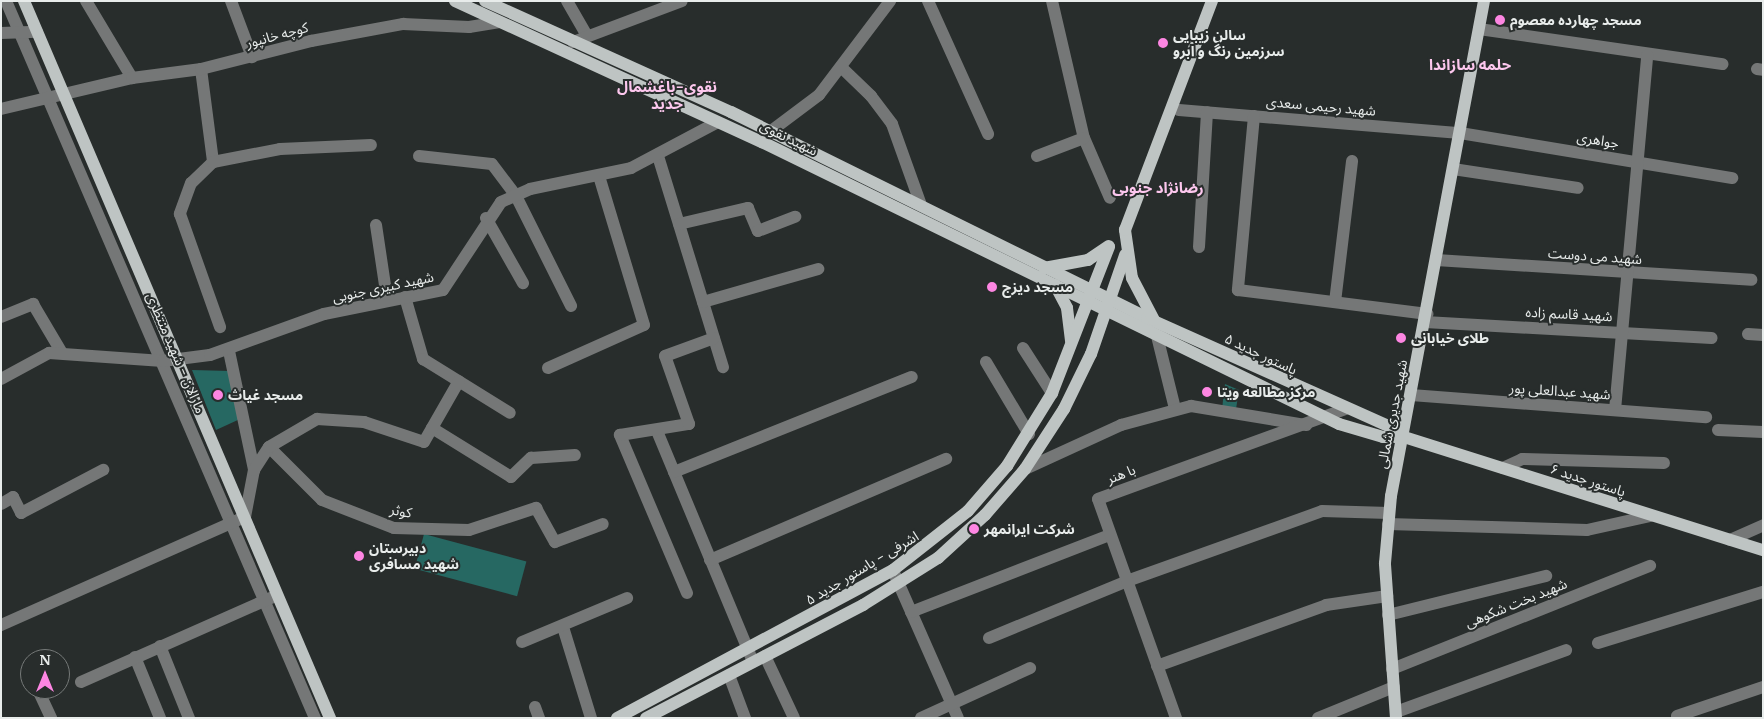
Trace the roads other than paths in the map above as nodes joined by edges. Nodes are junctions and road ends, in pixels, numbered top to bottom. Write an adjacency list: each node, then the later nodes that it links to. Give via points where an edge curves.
1 (6, 1): 18 (street, مارالان - شهید منتظری)
2 (24, 1): 16 (main road, مارالان - شهید منتظری)
3 (86, 1): 26 (street)
4 (231, 1): 22 (street)
5 (455, 1): 14 (main road, شهید نقوی)
6 (485, 1): 20 (main road, شهید نقوی)
7 (567, 1): 19 (street)
8 (682, 1): 19 (street)
9 (890, 1): 24 (street)
10 (928, 1): 36 (street)
11 (1052, 1): 37 (street)
12 (1212, 1): 56 (main road)
13 (1484, 1): 15 (main road, شهید جدیری شمالی)
14 (500, 22): 22 (street, کوچه خانپور, via 469,27 403,24); 33 (main road, شهید نقوی)
15 (1479, 29): 21 (street); 35 (main road, شهید جدیری شمالی)
16 (37, 32): 18 (street); 27 (main road, مارالان - شهید منتظری)
17 (1, 33): 18 (street)
18 (20, 33): 28 (street, مارالان - شهید منتظری)
19 (586, 34): 20 (street)
20 (573, 42): 34 (main road, شهید نقوی)
21 (1647, 55): 23 (street); 44 (street)
22 (252, 57): 25 (street, کوچه خانپور)
23 (1722, 64)
24 (841, 67): 34 (street, via 819,94); 51 (street, via 871,96 892,124)
25 (201, 69): 26 (street, کوچه خانپور); 42 (street)
26 (132, 78): 27 (street, کوچه خانپور)
27 (63, 93): 28 (street, کوچه خانپور); 88 (main road, مارالان - شهید منتظری)
28 (49, 96): 29 (street, کوچه خانپور); 89 (street, مارالان - شهید منتظری)
29 (1, 109)
30 (1179, 110): 31 (street, شهید رحیمی سعدی)
31 (1208, 112): 32 (street, شهید رحیمی سعدی); 58 (street)
32 (1254, 116): 35 (street, شهید رحیمی سعدی); 71 (street, شهید قاسم زاده, via 1238,290)
33 (718, 122): 40 (street, شهید کبیری جنوبی); 66 (main road, شهید نقوی)
34 (770, 132): 51 (main road, شهید نقوی)
35 (1460, 133): 44 (street, جواهری); 45 (main road, شهید جدیری شمالی)
36 (988, 134)
37 (1084, 138): 41 (street); 50 (street)
38 (371, 146): 42 (street, via 280,148)
39 (419, 156): 49 (street, via 492,164)
40 (658, 156): 46 (street, شهید کبیری جنوبی); 54 (street)
41 (1037, 156)
42 (213, 162): 77 (street, via 191,183 180,214)
43 (1352, 162): 71 (street)
44 (1638, 162): 47 (street, جواهری); 63 (street)
45 (1453, 169): 48 (street); 60 (main road, شهید جدیری شمالی)
46 (600, 178): 49 (street, شهید کبیری جنوبی); 92 (street, via 644,325)
47 (1732, 178)
48 (1578, 188)
49 (516, 196): 53 (street, شهید کبیری جنوبی, via 501,202); 73 (street)
50 (1110, 198)
51 (922, 205): 61 (main road, شهید نقوی)
52 (796, 217): 54 (street, via 758,231 748,208)
53 (486, 218): 65 (street); 67 (street, شهید کبیری جنوبی, via 443,290)
54 (678, 224): 70 (street)
55 (376, 225): 69 (street)
56 (1125, 230): 57 (main road); 59 (main road)
57 (1109, 247): 61 (main road, via 1088,260); 68 (main road, اشرفی - پاستور جدید ۵)
58 (1199, 247)
59 (1125, 256): 72 (main road, اشرفی - پاستور جدید ۵); 76 (main road, via 1141,302)
60 (1436, 260): 63 (street, شهید می دوست); 75 (main road, شهید جدیری شمالی)
61 (1044, 268): 68 (main road, شهید نقوی)
62 (818, 269): 70 (street)
63 (1628, 273): 64 (street, شهید می دوست); 78 (street)
64 (1751, 280)
65 (523, 283)
66 (1055, 285): 68 (main road, شهید نقوی); 85 (main road, via 1067,308)
67 (405, 297): 69 (street, شهید کبیری جنوبی); 95 (street, via 423,359)
68 (1090, 297): 72 (main road, شهید نقوی); 85 (main road, اشرفی - پاستور جدید ۵)
69 (387, 299): 86 (street, شهید کبیری جنوبی, via 324,314)
70 (703, 302): 82 (street)
71 (1335, 302): 75 (street, شهید قاسم زاده)
72 (1107, 305): 76 (main road, پاستور جدید ۵); 81 (main road, پاستور جدید ۵); 116 (main road, اشرفی - پاستور جدید ۵, via 1091,354 1064,409)
73 (571, 306)
74 (1, 317): 87 (street, via 34,304)
75 (1426, 318): 78 (street, شهید قاسم زاده); 97 (main road, شهید جدیری شمالی)
76 (1156, 322): 99 (main road, پاستور جدید ۵)
77 (220, 328)
78 (1622, 332): 83 (street, شهید قاسم زاده); 100 (street)
79 (1748, 334): 80 (street)
80 (1763, 335)
81 (1158, 336): 98 (street); 103 (main road, پاستور جدید ۵)
82 (714, 338): 91 (street); 107 (street, via 664,356 689,424)
83 (1712, 338)
84 (1023, 348): 96 (street)
85 (1071, 350): 96 (main road, اشرفی - پاستور جدید ۵)
86 (228, 351): 88 (street, شهید کبیری جنوبی); 118 (street)
87 (62, 354): 89 (street, شهید کبیری جنوبی); 94 (street, شهید کبیری جنوبی, via 49,353)
88 (177, 359): 89 (street, شهید کبیری جنوبی); 122 (main road, مارالان - شهید منتظری)
89 (163, 361): 124 (street, مارالان - شهید منتظری)
90 (986, 362): 109 (street)
91 (723, 367)
92 (548, 368)
93 (912, 377): 119 (street)
94 (1, 380)
95 (459, 381): 101 (street); 105 (street)
96 (1052, 394): 109 (main road, اشرفی - پاستور جدید ۵)
97 (1412, 395): 100 (street, شهید عبدالعلی پور); 110 (main road, شهید جدیری شمالی)
98 (1175, 409): 104 (street, via 1191,406); 116 (street, via 1121,425)
99 (1346, 409): 103 (street, با هنر); 110 (main road, پاستور جدید ۵, via 1389,426)
100 (1615, 410): 102 (street, شهید عبدالعلی پور)
101 (510, 413)
102 (1706, 417)
103 (1328, 419): 104 (street, با هنر); 110 (main road, پاستور جدید ۵, via 1383,437)
104 (1308, 425): 127 (street, با هنر, via 1207,457 1098,499)
105 (432, 428): 111 (street, via 424,442 364,422 317,419); 112 (street, via 511,477 530,458)
106 (1718, 430): 108 (street)
107 (657, 431): 119 (street); 137 (street, via 620,435)
108 (1763, 432)
109 (1029, 434): 132 (main road, اشرفی - پاستور جدید ۵, via 968,511 933,543)
110 (1404, 437): 115 (main road, پاستور جدید ۶); 123 (main road, شهید جدیری شمالی)
111 (269, 447): 118 (street); 125 (street, کوثر, via 322,500 394,528 469,530 536,508 555,542)
112 (575, 455)
113 (946, 459): 130 (street)
114 (1664, 463): 115 (street, via 1522,459)
115 (1503, 468): 121 (main road, پاستور جدید ۶)
116 (1025, 469): 135 (main road, اشرفی - پاستور جدید ۵, via 938,558)
117 (103, 470): 120 (street, via 21,513 13,497)
118 (254, 470): 122 (street)
119 (674, 472): 130 (street)
120 (1, 504)
121 (1650, 516): 123 (street, via 1587,530); 128 (main road, پاستور جدید ۶)
122 (245, 518): 124 (street); 138 (main road, مارالان - شهید منتظری)
123 (1389, 519): 134 (street, via 1322,511); 139 (main road, شهید جدیری شمالی)
124 (232, 523): 141 (street, مارالان - شهید منتظری); 144 (street)
125 (603, 524)
126 (1763, 525): 128 (street)
127 (1110, 535): 134 (street, با هنر); 142 (street)
128 (1730, 540): 129 (main road, پاستور جدید ۶)
129 (1763, 550)
130 (710, 560): 151 (street)
131 (1650, 566): 156 (street, شهید بخت شکوهی)
132 (893, 570): 135 (street); 151 (main road, اشرفی - پاستور جدید ۵)
133 (1546, 576): 143 (street)
134 (1127, 581): 146 (street); 154 (street, با هنر)
135 (898, 583): 142 (street); 152 (main road, اشرفی - پاستور جدید ۵)
136 (1763, 592): 148 (street)
137 (687, 593)
138 (278, 595): 141 (street); 165 (main road, مارالان - شهید منتظری)
139 (1387, 596): 143 (main road, شهید جدیری شمالی); 154 (street, via 1326,605)
140 (627, 598): 145 (street)
141 (265, 600): 149 (street); 170 (street, مارالان - شهید منتظری)
142 (912, 612): 162 (street)
143 (1388, 615): 156 (main road, شهید جدیری شمالی)
144 (1, 625)
145 (562, 627): 147 (street); 171 (street)
146 (989, 638)
147 (522, 642)
148 (1598, 643)
149 (160, 646): 153 (street); 169 (street)
150 (1566, 650): 163 (street)
151 (751, 656): 152 (main road, اشرفی - پاستور جدید ۵); 157 (main road, اشرفی - پاستور جدید ۵); 172 (main road, اشرفی - پاستور جدید ۵)
152 (765, 656): 174 (street)
153 (135, 658): 158 (street); 168 (street)
154 (1157, 666): 177 (street, با هنر)
155 (1030, 668): 162 (street)
156 (1392, 669): 159 (main road, شهید جدیری شمالی)
157 (728, 675): 166 (main road, اشرفی - پاستور جدید ۵); 173 (street)
158 (81, 682)
159 (1394, 687): 163 (main road, شهید جدیری شمالی); 178 (street)
160 (1763, 687): 164 (street)
161 (42, 699): 167 (street)
162 (951, 703): 175 (street); 176 (street)
163 (1396, 715)
164 (1677, 716)
165 (326, 717)
166 (649, 717)
167 (51, 718)
168 (160, 718)
169 (189, 718)
170 (315, 718)
171 (591, 718)
172 (617, 718)
173 (745, 718)
174 (794, 718)
175 (921, 718)
176 (958, 718)
177 (1176, 718)
178 (1318, 718)

